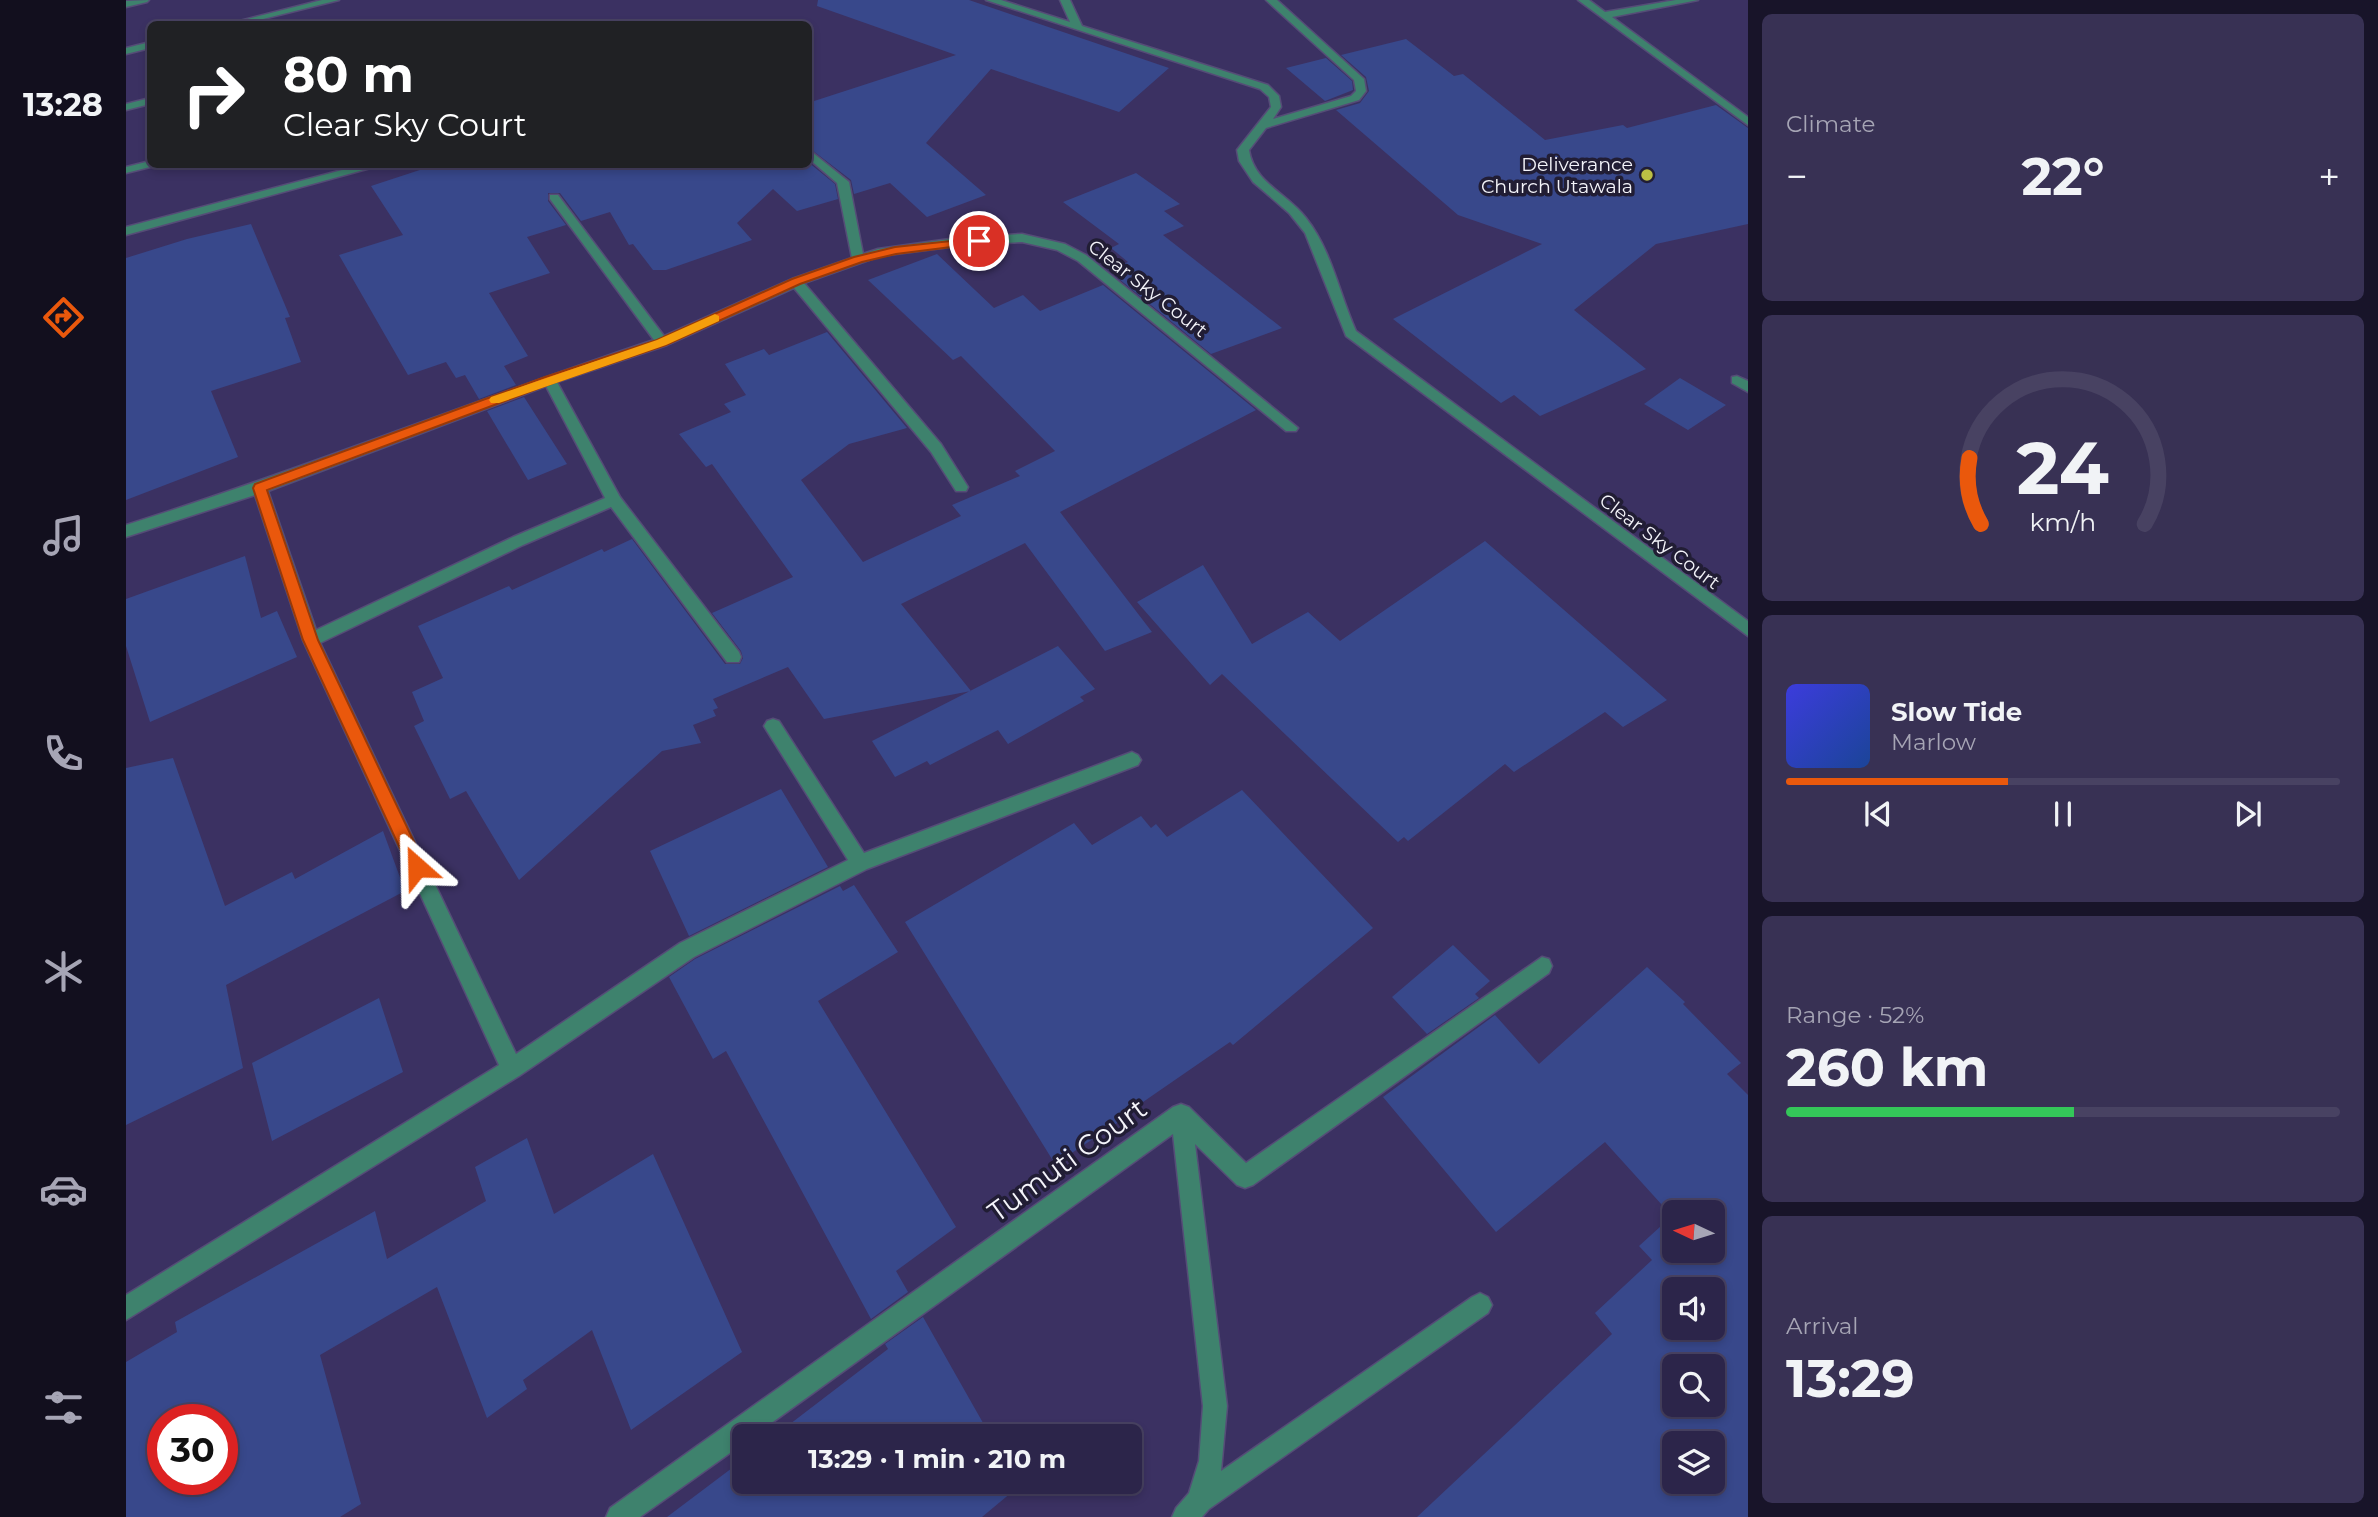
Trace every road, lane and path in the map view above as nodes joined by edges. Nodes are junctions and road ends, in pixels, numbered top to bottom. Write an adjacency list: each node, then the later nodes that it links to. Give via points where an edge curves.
1 (144, 0): 8 (street)
2 (334, 0): 10 (street)
3 (991, 0): 11 (street)
4 (1065, 0): 11 (street)
5 (1271, 0): 17 (street, via 1359,79 1362,91 1354,98)
6 (1583, 0): 9 (street)
7 (1693, 0): 9 (street)
8 (126, 4)
9 (1605, 15): 16 (street)
10 (246, 21)
11 (1078, 28): 17 (street, Clear Sky Court, via 1264,87 1274,96 1276,107)
12 (147, 46): 13 (street)
13 (126, 51)
14 (147, 102): 15 (street)
15 (126, 107)
16 (1748, 122)
17 (1262, 125): 33 (street, Clear Sky Court, via 1243,150 1246,167 1300,218 1319,246 1351,333)
18 (812, 155): 24 (street, via 843,182)
19 (147, 165): 21 (street)
20 (365, 168): 23 (street)
21 (126, 170)
22 (554, 197): 26 (street)
23 (126, 231)
24 (858, 260): 25 (street, Clear Sky Court); 28 (street, Clear Sky Court, via 957,242 1022,239 1061,247 1082,258)
25 (796, 282): 26 (street, Clear Sky Court); 29 (street, via 936,448)
26 (662, 342): 27 (street, Clear Sky Court)
27 (549, 380): 30 (street, Clear Sky Court); 31 (street)
28 (1291, 428)
29 (961, 486)
30 (260, 488): 32 (street, Clear Sky Court); 34 (street)
31 (614, 500): 34 (street); 35 (street)
32 (126, 531)
33 (1748, 630)
34 (310, 640): 40 (street)
35 (733, 657)
36 (773, 726): 38 (street)
37 (1132, 760): 38 (street)
38 (860, 863): 40 (street, via 687,950)
39 (1542, 966): 41 (street, Tumuti Court, via 1245,1177)
40 (512, 1069): 43 (street)
41 (1181, 1115): 44 (street, via 1215,1406 1211,1461); 45 (street, Tumuti Court)
42 (1479, 1305): 44 (street)
43 (126, 1308)
44 (1193, 1508)
45 (619, 1517)

